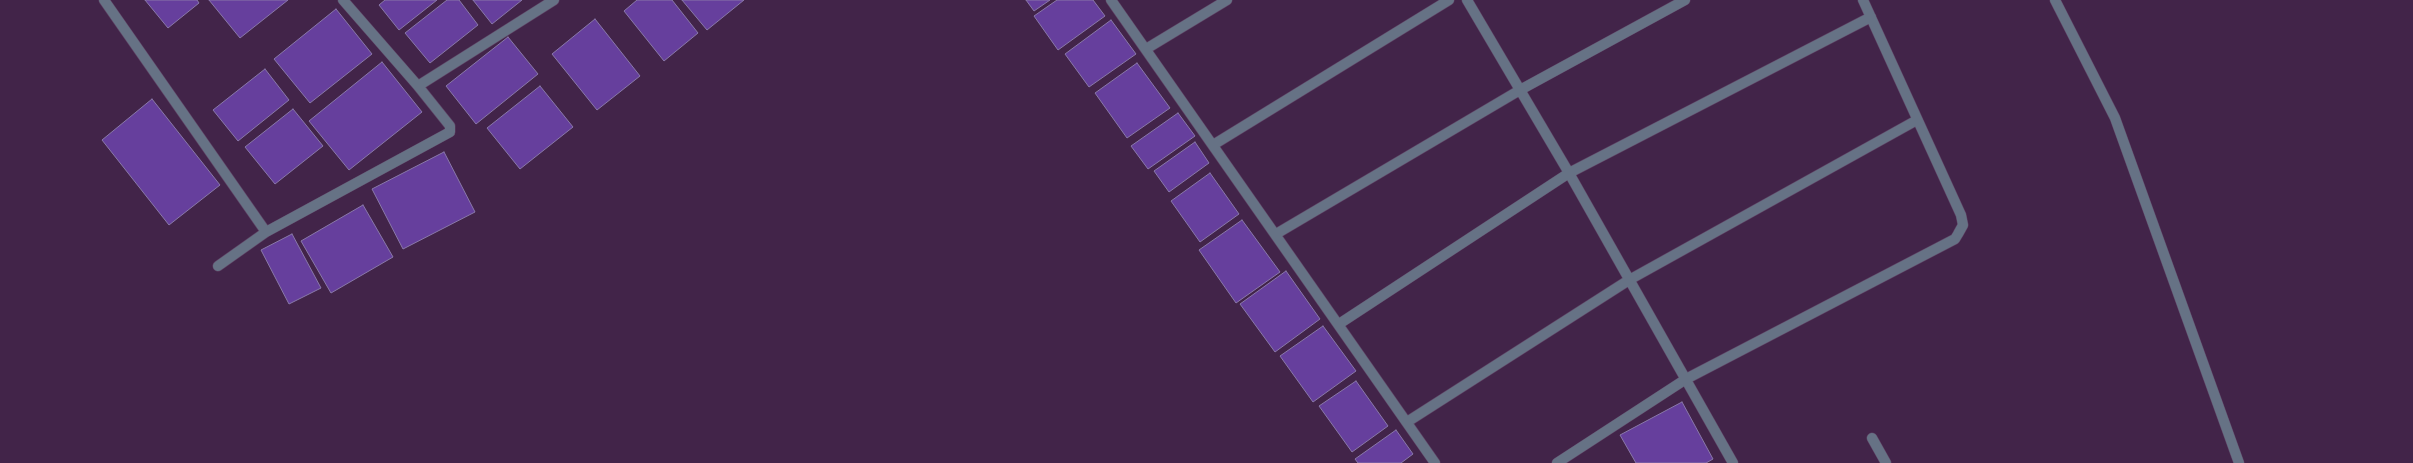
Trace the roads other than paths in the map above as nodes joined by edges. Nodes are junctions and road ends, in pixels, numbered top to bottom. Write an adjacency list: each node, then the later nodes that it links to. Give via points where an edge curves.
1 (104, 0): 18 (street)
2 (343, 0): 13 (street)
3 (554, 0): 13 (street)
4 (1112, 0): 12 (street)
5 (1227, 0): 12 (street)
6 (1448, 0): 16 (street)
7 (1468, 0): 14 (street)
8 (1685, 0): 14 (street)
9 (1863, 0): 11 (street)
10 (2055, 0): 30 (street, via 2115,118)
11 (1871, 17): 15 (street); 17 (street)
12 (1146, 49): 16 (street)
13 (418, 86): 18 (street, via 450,126 448,134)
14 (1520, 90): 17 (street); 19 (street)
15 (1917, 120): 21 (street); 23 (street, via 1960,215 1963,225 1955,239)
16 (1213, 145): 19 (street)
17 (1569, 172): 21 (street); 22 (street)
18 (266, 232): 20 (street)
19 (1276, 234): 22 (street)
20 (218, 266)
21 (1629, 280): 23 (street); 24 (street)
22 (1339, 324): 24 (street)
23 (1686, 379): 27 (street); 28 (street)
24 (1406, 422): 26 (street)
25 (1872, 438): 29 (street)
26 (1435, 463)
27 (1557, 463)
28 (1733, 463)
29 (1886, 463)
30 (2239, 463)

